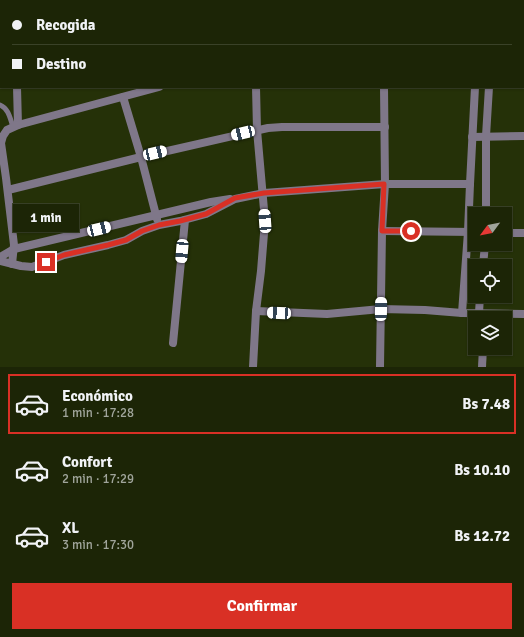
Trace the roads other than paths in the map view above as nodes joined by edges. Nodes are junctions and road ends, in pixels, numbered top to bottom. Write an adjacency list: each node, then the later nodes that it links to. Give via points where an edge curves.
1 (17, 88): 9 (street)
2 (155, 88): 7 (street)
3 (256, 88): 11 (street)
4 (384, 88): 10 (street)
5 (475, 88): 12 (street)
6 (490, 88): 13 (street)
7 (123, 97): 9 (street); 15 (street)
8 (0, 105): 9 (lane, via 5,107)
9 (16, 126): 16 (street, via 7,130 1,143)
10 (385, 127): 11 (street, via 282,126); 17 (street)
11 (258, 130): 15 (street); 20 (street)
12 (472, 136): 13 (street); 18 (street)
13 (486, 136): 14 (street); 23 (street)
14 (524, 136)
15 (141, 157): 19 (street); 24 (street)
16 (3, 178): 19 (street)
17 (384, 184): 18 (street); 20 (street); 27 (street)
18 (470, 184): 22 (street)
19 (8, 190): 31 (street)
20 (264, 193): 21 (street); 37 (street, via 265,221)
21 (235, 198): 24 (street); 25 (street, via 206,214)
22 (471, 207)
23 (486, 207)
24 (156, 215): 26 (street); 31 (street)
25 (185, 220): 26 (street); 42 (street)
26 (159, 225): 35 (street, via 126,240 64,255 32,266)
27 (382, 231): 28 (street); 36 (street)
28 (468, 232)
29 (512, 232): 30 (street)
30 (524, 233)
31 (14, 249): 33 (street); 35 (street)
32 (470, 251): 38 (street)
33 (0, 257)
34 (0, 261): 35 (street)
35 (12, 264)
36 (381, 309): 37 (street, via 327,314); 38 (street); 45 (street)
37 (256, 311): 44 (street)
38 (462, 314): 39 (street)
39 (468, 314)
40 (512, 314): 41 (street)
41 (524, 314)
42 (173, 343)
43 (483, 355): 46 (street)
44 (253, 367)
45 (380, 367)
46 (482, 367)

